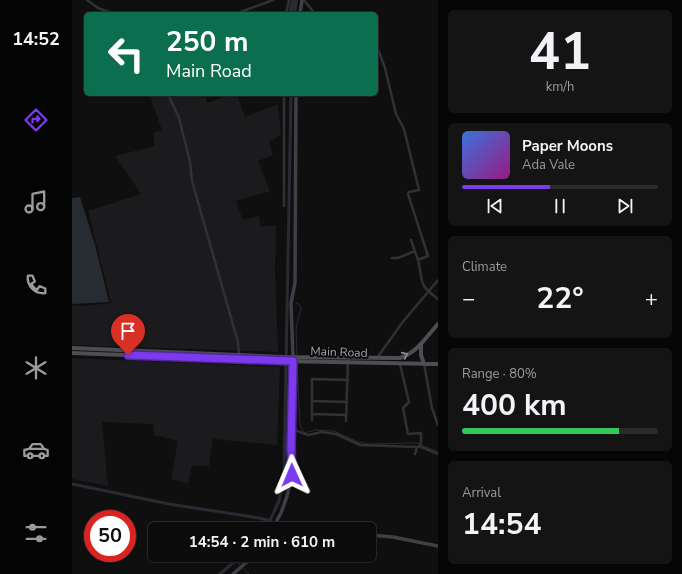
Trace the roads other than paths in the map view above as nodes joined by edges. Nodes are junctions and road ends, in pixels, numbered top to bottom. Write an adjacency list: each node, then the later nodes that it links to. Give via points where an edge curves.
1 (87, 0): 5 (street)
2 (273, 0): 6 (street)
3 (289, 0): 7 (street)
4 (303, 0): 8 (main road); 9 (street)
5 (109, 12)
6 (240, 12)
7 (286, 12)
8 (300, 12)
9 (313, 12)
10 (378, 49): 18 (street, via 396,114 404,129 419,190 408,194 428,256)
11 (169, 96): 26 (street, via 179,118 192,180 238,342)
12 (284, 96): 14 (street)
13 (296, 96): 30 (main road)
14 (284, 206)
15 (411, 240): 16 (street)
16 (414, 251): 17 (street); 18 (street)
17 (392, 258)
18 (418, 260): 20 (street, via 424,286)
19 (438, 280): 20 (street)
20 (429, 291): 21 (street); 28 (street)
21 (438, 299)
22 (438, 324): 23 (main road, Main Road)
23 (421, 344): 28 (main road, Main Road, one-way to 23, via 400,358); 33 (main road)
24 (72, 348): 26 (main road, Main Road)
25 (72, 353): 29 (main road, Main Road)
26 (239, 355): 29 (main road, Main Road)
27 (348, 357): 28 (main road, Main Road); 30 (main road, Main Road); 31 (street)
28 (377, 358)
29 (284, 359): 30 (main road, Main Road)
30 (292, 359): 31 (main road, Main Road); 44 (main road)
31 (348, 363): 32 (main road, Main Road); 35 (street)
32 (400, 364): 33 (main road, Main Road); 45 (street, via 409,402 403,408 408,434 421,433)
33 (424, 364): 34 (main road, Main Road); 40 (street, via 432,408)
34 (438, 364)
35 (348, 380): 36 (street, via 312,379); 37 (street)
36 (312, 401): 37 (street); 38 (street)
37 (347, 402): 39 (street)
38 (312, 414): 39 (street); 41 (street)
39 (346, 415): 42 (street)
40 (437, 416): 43 (street)
41 (312, 420)
42 (346, 420)
43 (438, 425)
44 (292, 429): 45 (street, via 308,435 322,432 336,434 360,445); 48 (main road, via 292,475 287,496)
45 (419, 446): 46 (street); 47 (street)
46 (415, 454)
47 (438, 454)
48 (276, 522)
49 (376, 536): 50 (main road)
50 (438, 546)
51 (247, 562): 52 (main road)
52 (238, 572): 53 (main road)
53 (233, 574)

